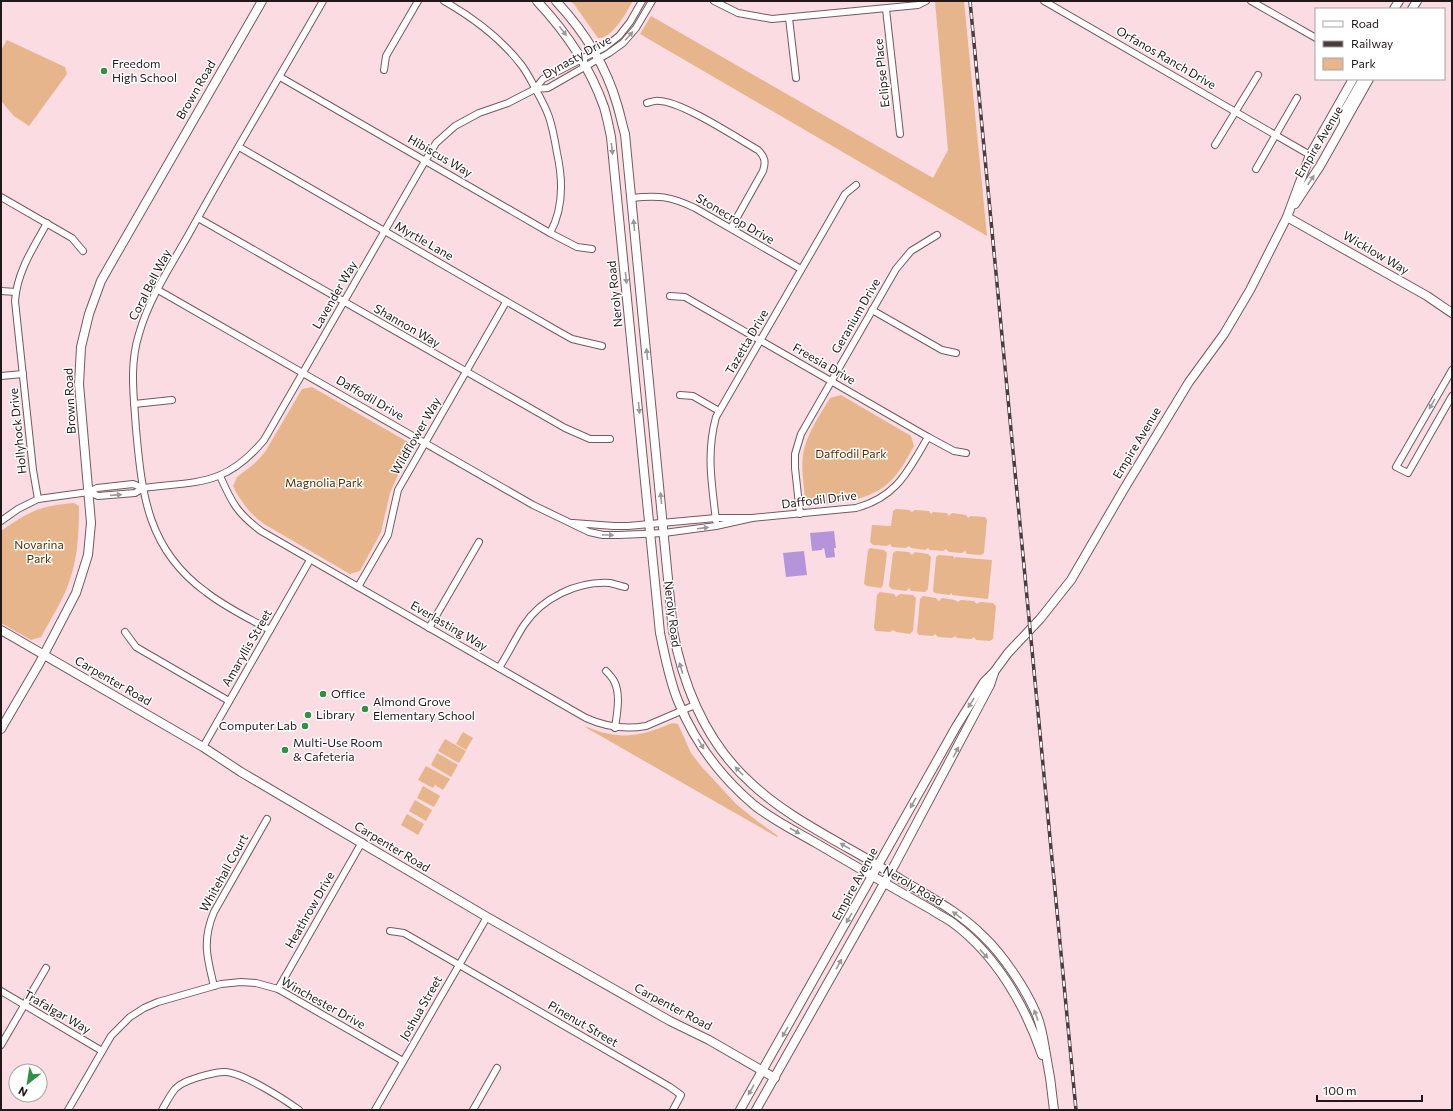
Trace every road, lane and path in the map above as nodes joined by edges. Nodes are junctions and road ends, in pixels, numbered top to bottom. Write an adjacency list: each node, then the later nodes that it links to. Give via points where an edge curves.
1 (262, 1): 80 (street, Brown Road, via 101,281 88,314 81,347 79,384)
2 (323, 1): 22 (street, Coral Bell Way)
3 (418, 1): 20 (street, via 386,56)
4 (444, 1): 27 (street, via 489,31 520,62)
5 (537, 1): 17 (street, Neroly Road, one-way to 17)
6 (556, 1): 16 (street, Neroly Road)
7 (642, 1): 16 (street, Dynasty Drive, via 619,36 605,47)
8 (652, 1): 18 (street, Dynasty Drive, one-way to 8, via 623,43 636,28)
9 (716, 1): 14 (street, via 729,10 751,16)
10 (926, 1): 13 (street, via 918,6)
11 (1044, 1): 30 (street, Orfanos Ranch Drive)
12 (1252, 1): 15 (street)
13 (886, 9): 14 (street); 32 (street, Eclipse Place)
14 (790, 18): 23 (street)
15 (1315, 37)
16 (594, 51): 17 (street, Dynasty Drive); 18 (street, Neroly Road)
17 (582, 58): 19 (street, Neroly Road); 27 (street, Dynasty Drive, via 543,79)
18 (598, 59): 19 (street, Dynasty Drive); 41 (street, Neroly Road, via 617,103 624,134)
19 (586, 66): 27 (street, Dynasty Drive, via 548,88); 88 (street, Neroly Road, one-way to 88, via 604,107 611,137)
20 (384, 70)
21 (1258, 75): 30 (street)
22 (280, 77): 35 (street, Coral Bell Way); 37 (street, Hibiscus Way)
23 (796, 78)
24 (1352, 80): 36 (street, Empire Avenue)
25 (1362, 80): 31 (street, via 1344,112)
26 (1368, 80): 31 (street, Empire Avenue)
27 (536, 89): 37 (street, Lavender Way, via 455,126 436,143); 47 (street, via 549,118 560,164 561,201)
28 (1297, 98): 33 (street)
29 (647, 103): 45 (street, via 659,100 690,111 758,150 764,156 766,164 763,171)
30 (1236, 112): 33 (street, Orfanos Ranch Drive); 34 (street)
31 (1344, 125): 42 (street, Empire Avenue, one-way to 31)
32 (900, 134)
33 (1276, 135): 36 (street, Orfanos Ranch Drive); 38 (street)
34 (1216, 145)
35 (239, 147): 43 (street, Coral Bell Way); 46 (street, Myrtle Lane)
36 (1310, 155): 42 (street, Empire Avenue)
37 (425, 160): 46 (street, Lavender Way); 47 (street, Hibiscus Way)
38 (1256, 169)
39 (856, 185): 51 (street, Tazetta Drive, via 845,194)
40 (1, 197): 44 (street)
41 (631, 198): 45 (street, Stonecrop Drive, via 660,196 682,202); 86 (street, Neroly Road, one-way to 41)
42 (1287, 217): 59 (street, Wicklow Way, via 1427,296); 103 (street, Empire Avenue, via 1250,290 1224,334 1189,382 1071,580)
43 (198, 218): 52 (street, Coral Bell Way); 56 (street, Shannon Way)
44 (47, 223): 50 (street, via 72,238); 54 (street, Hollyhock Drive, via 23,267)
45 (731, 228): 51 (street, Stonecrop Drive)
46 (384, 231): 56 (street, Lavender Way); 57 (street, Myrtle Lane)
47 (550, 233): 49 (street, Hibiscus Way, via 577,247)
48 (936, 235): 58 (street, Geranium Drive, via 911,251 900,262)
49 (592, 249)
50 (83, 251)
51 (801, 269): 60 (street, Tazetta Drive)
52 (158, 290): 65 (street, Daffodil Drive); 72 (street, Coral Bell Way, via 138,336 134,359)
53 (1, 291): 54 (street)
54 (16, 292): 66 (street, Hollyhock Drive)
55 (670, 296): 60 (street, Freesia Drive, via 685,297)
56 (343, 302): 64 (street, Shannon Way); 65 (street, Lavender Way)
57 (506, 302): 61 (street, Myrtle Lane, via 572,339); 64 (street, Wildflower Way)
58 (872, 310): 62 (street, via 942,350); 68 (street, Geranium Drive)
59 (1452, 313)
60 (760, 340): 68 (street, Freesia Drive); 73 (street, Tazetta Drive)
61 (602, 346)
62 (956, 353)
63 (1452, 370): 70 (street, one-way to 70, via 1396,467 1408,474)
64 (466, 372): 75 (street, Shannon Way, via 565,428 590,439); 76 (street, Wildflower Way)
65 (303, 373): 76 (street, Daffodil Drive); 78 (street, Lavender Way, via 264,440 252,455)
66 (23, 374): 67 (street); 81 (street, Hollyhock Drive)
67 (1, 376)
68 (831, 381): 74 (street, Freesia Drive); 82 (street, Geranium Drive, via 801,434 795,454)
69 (680, 395): 73 (street, via 693,396)
70 (1452, 396)
71 (172, 400): 72 (street)
72 (134, 404): 79 (street, Coral Bell Way)
73 (719, 411): 83 (street, Tazetta Drive, via 711,440 710,457)
74 (928, 437): 77 (street, Freesia Drive, via 954,451); 82 (street, Daffodil Drive, via 898,484 877,500 856,508)
75 (610, 440)
76 (425, 443): 87 (street, Daffodil Drive, via 546,513); 94 (street, Wildflower Way, via 398,490 388,534)
77 (966, 453)
78 (220, 476): 79 (street, Lavender Way, via 212,480); 93 (street, Everlasting Way, via 231,501 250,522)
79 (143, 488): 80 (street, Lavender Way, via 134,484 97,488); 98 (street, Coral Bell Way, via 152,525 177,566 207,593)
80 (89, 492): 81 (street, Lavender Way); 100 (street, Brown Road, via 91,523 88,555 76,593)
81 (38, 499): 85 (street, Lavender Way)
82 (800, 514): 84 (street, Daffodil Drive)
83 (716, 518): 84 (street, Daffodil Drive); 86 (street, Daffodil Drive); 89 (street, Tazetta Drive)
84 (752, 518): 89 (street, Daffodil Drive)
85 (1, 521)
86 (663, 522): 88 (street, Daffodil Drive); 90 (street, Neroly Road)
87 (571, 523): 88 (street, Daffodil Drive, via 614,526); 91 (street, Daffodil Drive, one-way to 91, via 589,532 603,535)
88 (650, 524): 91 (street, Neroly Road)
89 (716, 526): 90 (street, Daffodil Drive, one-way to 89)
90 (664, 533): 91 (street, Daffodil Drive); 105 (street, Neroly Road, one-way to 90, via 682,670 674,631)
91 (651, 534): 106 (street, Neroly Road, via 660,633 669,674)
92 (479, 542): 96 (street)
93 (310, 560): 94 (street, Everlasting Way); 98 (street, Amaryllis Street)
94 (358, 587): 96 (street, Everlasting Way)
95 (625, 587): 101 (street, via 610,583 586,585 563,592 547,602 524,625)
96 (429, 628): 101 (street, Everlasting Way)
97 (1, 630): 100 (street, Carpenter Road)
98 (270, 630): 104 (street, Amaryllis Street)
99 (125, 632): 104 (street, via 136,647)
100 (43, 655): 109 (street, Brown Road); 111 (street, Carpenter Road)
101 (500, 668): 108 (street, Everlasting Way, via 586,718)
102 (606, 671): 108 (street, via 617,690)
103 (994, 672): 107 (street, Empire Avenue, one-way to 107, via 984,682); 110 (street, Empire Avenue, via 990,686)
104 (230, 701): 111 (street, Amaryllis Street)
105 (695, 705): 106 (street, Everlasting Way); 114 (street, Neroly Road, one-way to 105, via 776,804 751,783 716,743)
106 (682, 710): 108 (street, Everlasting Way, via 646,726); 116 (street, Neroly Road, one-way to 116, via 704,750 754,805)
107 (956, 727): 110 (street); 114 (street, Empire Avenue, one-way to 114)
108 (615, 728)
109 (1, 729)
110 (964, 736): 115 (street, Empire Avenue, one-way to 110)
111 (203, 747): 113 (street, Carpenter Road)
112 (268, 819): 124 (street, Whitehall Court, via 210,921 206,953)
113 (362, 842): 118 (street, Carpenter Road); 125 (street, Heathrow Drive)
114 (878, 866): 115 (street, Neroly Road); 116 (street, Empire Avenue)
115 (890, 873): 117 (street, Empire Avenue); 121 (street, Neroly Road, one-way to 115, via 958,915)
116 (872, 876): 117 (street, Neroly Road); 132 (street, Empire Avenue, one-way to 132)
117 (885, 883): 120 (street, Neroly Road, via 953,923); 133 (street, Empire Avenue, one-way to 117)
118 (487, 917): 122 (street, Joshua Street); 132 (street, Carpenter Road, via 670,1021)
119 (390, 931): 122 (street, via 404,933)
120 (968, 936): 121 (street); 134 (street, Neroly Road, one-way to 134, via 1004,977 1015,996 1033,1030)
121 (984, 937): 134 (street, Neroly Road, one-way to 121, via 1036,1012 1004,960)
122 (459, 964): 130 (street, Joshua Street); 140 (street, Pinenut Street, via 670,1086 681,1095)
123 (46, 968): 127 (street)
124 (214, 986): 125 (street, Winchester Drive, via 241,982); 129 (street, Winchester Drive, via 144,1008 119,1027)
125 (278, 989): 130 (street, Winchester Drive)
126 (1, 991): 127 (street, Trafalgar Way)
127 (24, 1005): 128 (street); 129 (street, Trafalgar Way)
128 (1, 1045)
129 (102, 1050): 135 (street, Winchester Drive)
130 (403, 1061): 138 (street, Joshua Street)
131 (497, 1068): 139 (street)
132 (763, 1070): 133 (street, Carpenter Road); 141 (street, Empire Avenue, one-way to 141)
133 (775, 1078): 142 (street, Empire Avenue)
134 (1051, 1081): 143 (street, Neroly Road)
135 (68, 1110)
136 (162, 1110): 137 (street, via 184,1082 224,1071 243,1076)
137 (299, 1110)
138 (375, 1110)
139 (473, 1110)
140 (673, 1110)
141 (740, 1110)
142 (756, 1110)
143 (1054, 1110)

